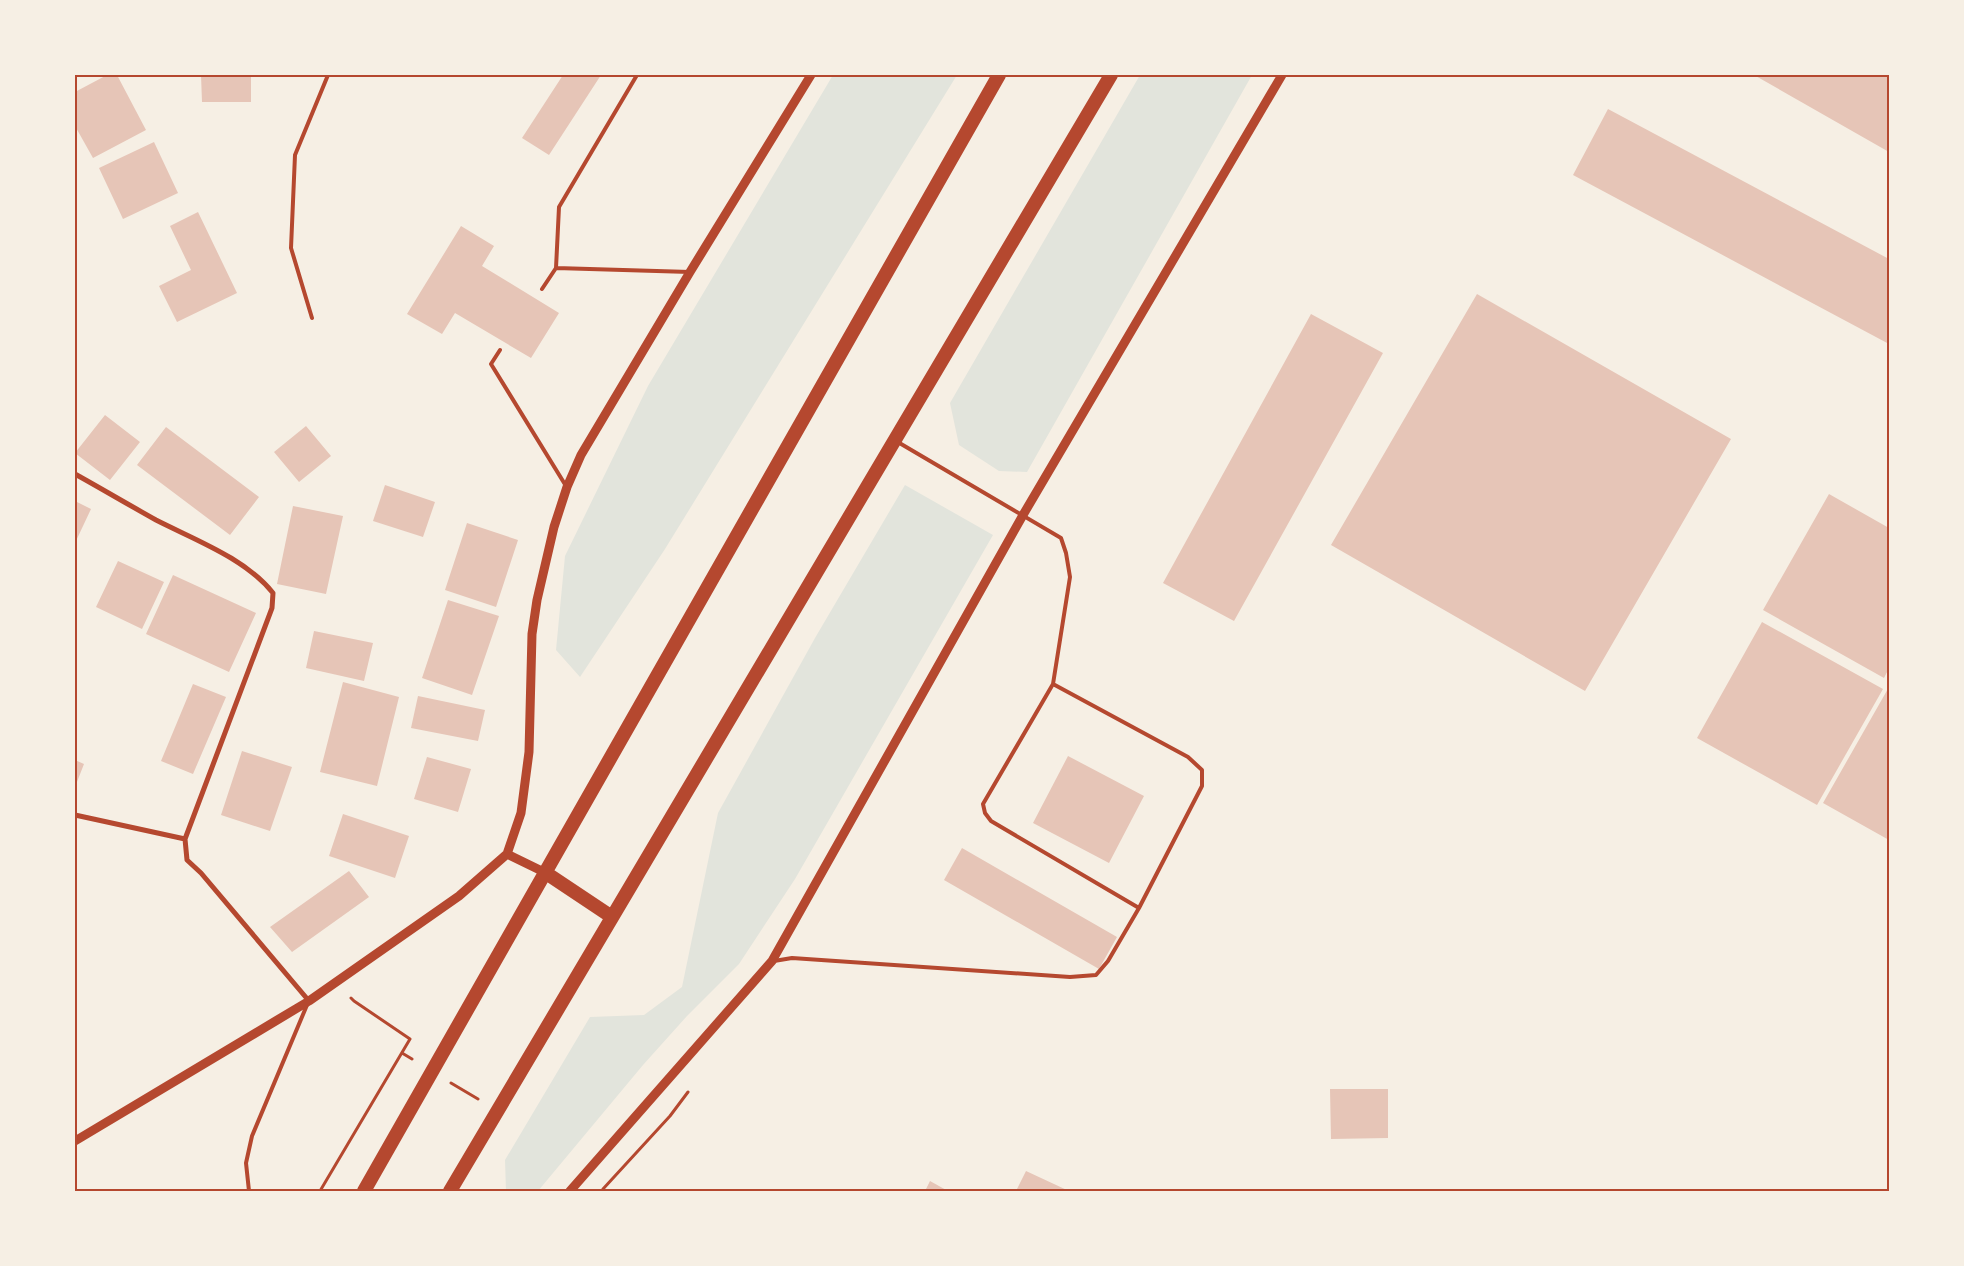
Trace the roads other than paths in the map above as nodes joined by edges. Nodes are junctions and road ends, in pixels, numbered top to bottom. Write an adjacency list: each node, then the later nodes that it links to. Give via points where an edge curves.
1 (328, 75): 10 (lane, via 295,155 291,248)
2 (637, 75): 7 (lane, via 559,207)
3 (811, 75): 8 (street)
4 (999, 75): 20 (highway)
5 (1111, 75): 12 (highway)
6 (1282, 75): 15 (street)
7 (556, 268): 8 (lane); 9 (lane)
8 (690, 272): 14 (street, via 581,454)
9 (542, 289)
10 (312, 318)
11 (500, 350): 14 (lane, via 491,364)
12 (895, 441): 15 (lane); 22 (highway)
13 (75, 474): 18 (street, via 210,546 262,578 273,592 272,608)
14 (567, 488): 19 (street, via 537,600 532,634 529,752 521,813)
15 (1023, 515): 16 (lane, via 1061,538 1066,553 1070,577); 23 (street)
16 (1053, 684): 21 (lane, via 1188,757 1202,770 1202,786); 21 (lane, via 983,804 985,813 991,821)
17 (75, 815): 18 (street)
18 (185, 839): 24 (street, via 187,860)
19 (508, 854): 20 (street); 24 (street, via 459,896)
20 (546, 873): 22 (highway); 27 (highway)
21 (1139, 908): 23 (lane, via 1108,961 1096,975 1070,977 792,958)
22 (612, 917): 28 (highway)
23 (772, 961): 29 (street)
24 (309, 1001): 25 (street); 26 (lane, via 252,1136 246,1163)
25 (75, 1141)
26 (249, 1191)
27 (364, 1191)
28 (450, 1191)
29 (570, 1191)

